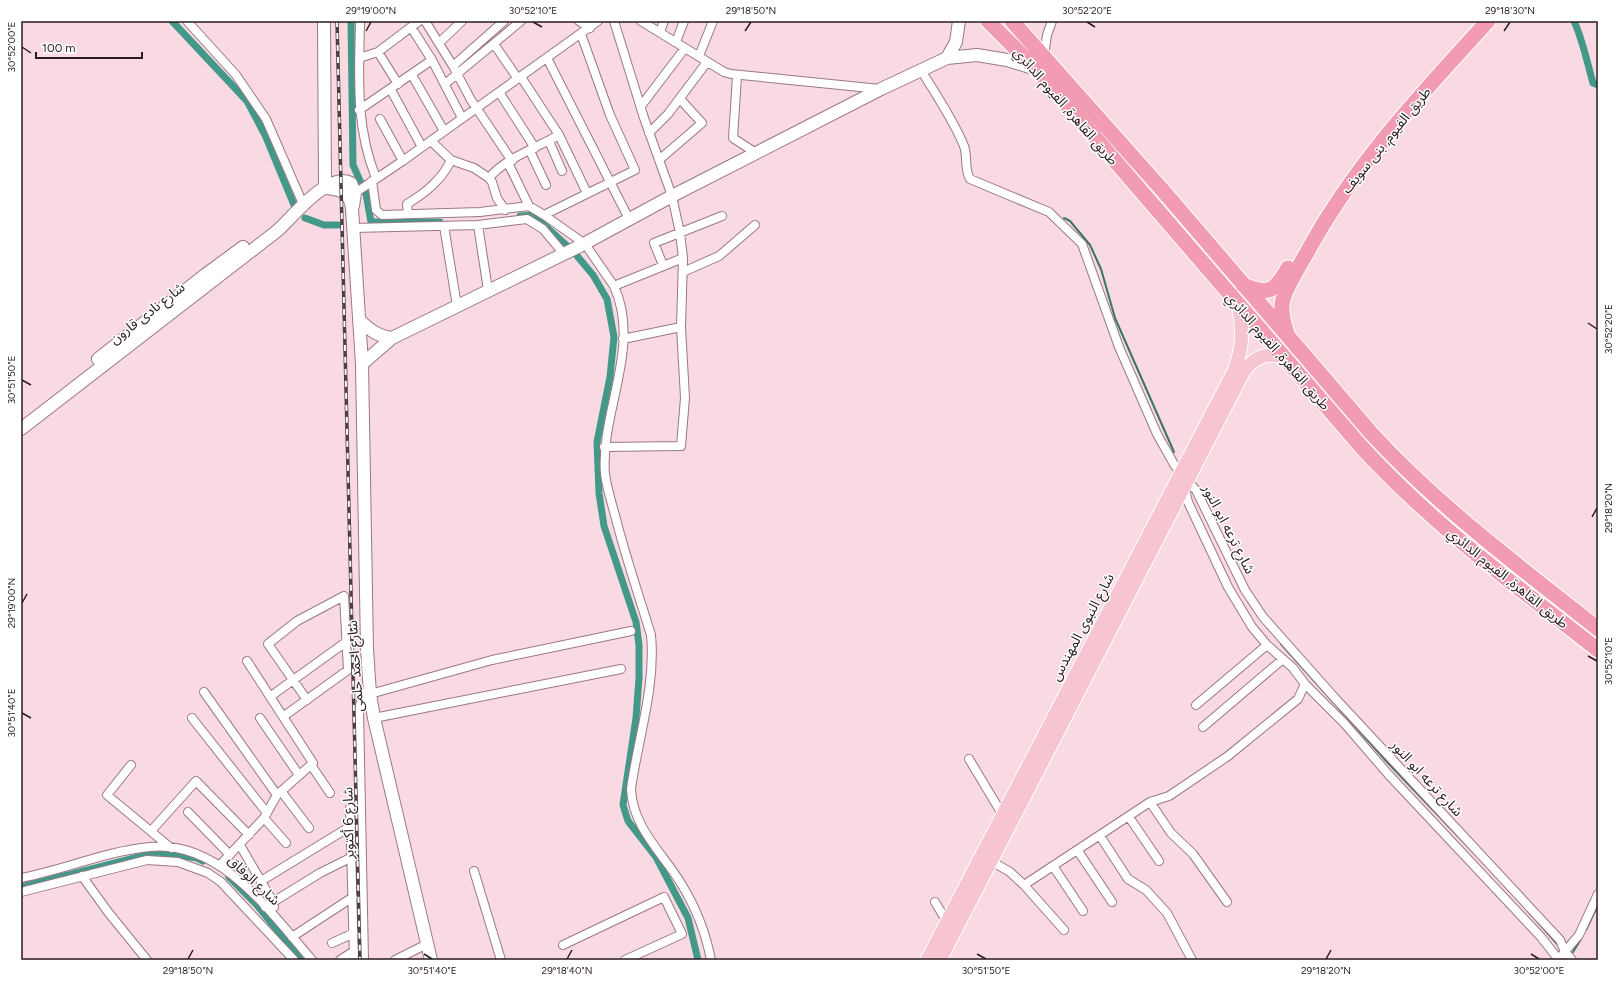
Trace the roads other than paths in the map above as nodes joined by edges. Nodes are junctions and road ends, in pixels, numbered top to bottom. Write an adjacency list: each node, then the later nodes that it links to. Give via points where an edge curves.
1 (187, 21): 77 (street, via 236,75 263,114)
2 (324, 21): 72 (main road)
3 (360, 21): 32 (street)
4 (424, 21): 21 (street); 25 (street)
5 (462, 21): 25 (street)
6 (504, 21): 37 (street)
7 (522, 21): 27 (street)
8 (579, 21): 22 (street)
9 (598, 21): 22 (street)
10 (614, 21): 50 (street)
11 (641, 21): 23 (street)
12 (664, 21): 23 (street)
13 (684, 21): 26 (street)
14 (713, 21): 31 (street)
15 (959, 21): 34 (main road, via 956,42)
16 (988, 21): 38 (highway, طريق القاهرة, الفيوم الدائري)
17 (1012, 21): 30 (highway, طريق القاهرة, الفيوم الدائري)
18 (1052, 21): 30 (street, via 1046,35)
19 (1476, 21): 95 (highway, طريق الفيوم, بنى سويف, via 1388,118 1352,163 1275,288 1264,292)
20 (1488, 21): 102 (highway, طريق الفيوم, بنى سويف, via 1395,124 1337,201 1283,299 1282,318)
21 (411, 27): 29 (street); 35 (street)
22 (590, 28): 24 (street)
23 (660, 32): 26 (street)
24 (581, 34): 33 (street); 70 (street, via 610,114 635,170)
25 (439, 42): 37 (street)
26 (676, 42): 28 (street)
27 (494, 44): 41 (street); 43 (street)
28 (685, 48): 31 (street); 50 (street)
29 (378, 52): 32 (street); 44 (street)
30 (1044, 55): 75 (highway, طريق القاهرة, الفيوم الدائري)
31 (698, 56): 36 (street)
32 (359, 58): 52 (street)
33 (547, 58): 43 (street); 70 (street)
34 (947, 58): 38 (main road, via 977,55 1007,60); 39 (main road)
35 (432, 60): 40 (street); 45 (street)
36 (707, 62): 42 (street); 49 (street)
37 (453, 66): 41 (street)
38 (1036, 69): 78 (highway, طريق القاهرة, الفيوم الدائري)
39 (921, 70): 46 (main road); 113 (street, via 960,136 965,148 970,179 1049,212 1082,244 1119,347 1157,434)
40 (412, 75): 44 (street); 55 (street)
41 (458, 75): 45 (street); 51 (street)
42 (737, 76): 46 (street); 62 (street, via 733,138)
43 (519, 78): 48 (street); 57 (street)
44 (398, 84): 47 (street)
45 (445, 84): 53 (street)
46 (881, 89): 62 (main road)
47 (391, 90): 52 (street); 60 (street)
48 (498, 92): 51 (street); 61 (street)
49 (680, 99): 56 (street); 64 (street, via 702,123)
50 (640, 106): 56 (street)
51 (476, 108): 53 (street); 66 (street)
52 (359, 110): 69 (street)
53 (462, 118): 55 (street)
54 (380, 119): 65 (street)
55 (444, 131): 58 (street)
56 (649, 133): 64 (street)
57 (559, 135): 59 (street); 74 (street)
58 (431, 141): 60 (street); 63 (street)
59 (549, 141): 61 (street); 67 (street)
60 (422, 147): 65 (street)
61 (533, 149): 66 (street); 71 (street)
62 (756, 153): 76 (main road)
63 (451, 160): 68 (street, via 474,168); 81 (street, via 436,182 407,204)
64 (659, 160): 76 (street)
65 (403, 161): 69 (street)
66 (510, 162): 68 (street); 79 (street)
67 (562, 170)
68 (489, 178): 80 (street)
69 (372, 181): 73 (street); 81 (street, via 376,210 379,213)
70 (611, 182): 74 (street); 84 (street)
71 (546, 185)
72 (325, 188): 73 (main road, شارع نادى قارون, via 335,182 346,181 353,185); 77 (main road, شارع نادى قارون)
73 (355, 193): 88 (main road, شارع احمد حلمى, via 352,209)
74 (587, 193): 82 (street)
75 (1165, 194): 78 (highway); 95 (highway, طريق القاهرة, الفيوم الدائري)
76 (672, 196): 84 (main road); 89 (street)
77 (303, 204): 107 (main road, شارع نادى قارون, via 290,218 277,223 204,275)
78 (1152, 205): 98 (highway, طريق القاهرة, الفيوم الدائري)
79 (529, 206): 80 (street); 82 (street)
80 (504, 210): 81 (street)
81 (408, 214)
82 (544, 215): 90 (street)
83 (722, 216): 89 (street)
84 (629, 219): 90 (main road)
85 (478, 225): 87 (street); 91 (street, via 527,219 543,229); 97 (street)
86 (755, 225): 94 (street, via 719,256)
87 (444, 226): 88 (street); 99 (street)
88 (353, 228): 100 (main road, شارع احمد حلمى)
89 (680, 233): 92 (street); 93 (street, via 654,242)
90 (582, 245): 91 (main road); 96 (street)
91 (566, 253): 97 (main road)
92 (683, 258): 93 (street); 94 (street)
93 (663, 265): 96 (street)
94 (683, 272): 101 (street)
95 (1240, 283): 102 (highway, طريق القاهرة, الفيوم الدائري)
96 (614, 286): 104 (street, via 623,312)
97 (488, 290): 99 (main road)
98 (1238, 303): 105 (highway, طريق القاهرة, الفيوم الدائري); 113 (main road, شارع النبوى المهندس, via 1243,332 1240,357)
99 (457, 306): 103 (main road)
100 (359, 320): 103 (main road, via 372,332); 106 (main road, شارع احمد حلمى)
101 (682, 327): 104 (street); 112 (street, via 685,398 681,446)
102 (1288, 337): 108 (highway, طريق القاهرة, الفيوم الدائري)
103 (392, 338): 106 (main road)
104 (623, 339): 112 (street, via 617,389)
105 (1283, 357): 109 (highway, طريق القاهرة, الفيوم الدائري); 113 (main road, شارع النبوى المهندس, via 1268,354 1249,365)
106 (362, 364): 125 (main road, شارع احمد حلمى)
107 (91, 369): 110 (main road, شارع نادى قارون); 111 (main road, شارع نادى قارون)
108 (1344, 401): 109 (highway); 115 (highway, طريق القاهرة, الفيوم الدائري, via 1388,452 1426,489)
109 (1331, 412): 119 (highway, طريق القاهرة, الفيوم الدائري, via 1389,476 1435,520)
110 (21, 418)
111 (21, 429)
112 (604, 447): 197 (street, via 605,475 610,496 623,548 651,635 648,690 632,782 632,804 647,835 682,885 705,934)
113 (1184, 477): 114 (main road, شارع النبوى المهندس); 118 (street, شارع ترعه ابو النور, via 1188,502 1228,587 1252,627); 185 (street, شارع ترعه ابو النور, via 1196,490 1245,590 1263,618 1560,940)
114 (1108, 623): 144 (main road, شارع النبوى المهندس); 158 (main road, شارع النبوى المهندس)
115 (1598, 629)
116 (631, 631): 125 (street, via 492,660)
117 (346, 642): 123 (street); 123 (street, via 344,596 297,621 268,644); 128 (street, via 348,670)
118 (1267, 645): 120 (street, شارع ترعه ابو النور); 129 (street)
119 (1598, 650)
120 (1283, 659): 124 (street, شارع ترعه ابو النور); 134 (street)
121 (247, 661): 127 (street)
122 (621, 669): 133 (street)
123 (293, 680): 127 (street); 128 (street)
124 (1305, 684): 141 (street, via 1298,699 1228,756 1169,796); 187 (street, شارع ترعه ابو النور, via 1542,937)
125 (370, 691): 133 (main road, شارع احمد حلمى); 193 (street, شارع 6 أكتوبر, via 362,698 359,709)
126 (204, 692): 139 (street)
127 (271, 696): 130 (street)
128 (307, 700): 130 (street)
129 (1196, 705)
130 (284, 716): 137 (street, via 313,763)
131 (192, 718): 145 (street)
132 (260, 718): 138 (street)
133 (374, 718): 182 (main road, شارع احمد حلمى)
134 (1203, 727)
135 (969, 759): 144 (street)
136 (131, 765): 149 (street, via 107,795)
137 (311, 765): 138 (street); 140 (street)
138 (299, 774): 139 (street)
139 (279, 793): 145 (street); 148 (street)
140 (330, 793)
141 (1150, 802): 146 (street); 173 (street, via 1171,833 1193,854)
142 (350, 808): 147 (street, شارع 6 أكتوبر)
143 (188, 812): 156 (street)
144 (1002, 814): 177 (main road, شارع النبوى المهندس)
145 (266, 816): 150 (street); 152 (street)
146 (1129, 817): 151 (street); 159 (street)
147 (351, 826): 157 (street, شارع 6 أكتوبر); 165 (street)
148 (310, 828)
149 (151, 831): 150 (street, via 196,781); 154 (street)
150 (249, 835): 153 (street)
151 (1100, 836): 155 (street); 200 (street, via 1128,879 1146,890 1168,913)
152 (286, 843)
153 (240, 845): 156 (street); 165 (street)
154 (171, 848): 160 (street, شارع الوفاق, via 199,854); 164 (street, شارع الوفاق, via 151,847 132,850)
155 (1078, 851): 161 (street); 172 (street)
156 (230, 855): 160 (street)
157 (352, 857): 169 (street, شارع 6 أكتوبر); 170 (street)
158 (990, 861): 166 (street, via 1010,872); 199 (main road, شارع النبوى المهندس)
159 (1159, 861)
160 (220, 865): 174 (street, شارع الوفاق)
161 (1054, 866): 166 (street); 175 (street)
162 (474, 871): 195 (street)
163 (82, 876): 167 (street, شارع الوفاق); 188 (street); 189 (street, شارع الوفاق, via 147,860 194,866 233,892)
164 (21, 878)
165 (261, 882): 170 (street)
166 (1024, 885): 178 (street)
167 (21, 892)
168 (1598, 894): 185 (street, via 1579,935)
169 (352, 897): 179 (street, شارع 6 أكتوبر); 180 (street)
170 (273, 902): 174 (street); 176 (street)
171 (935, 902): 177 (street)
172 (1112, 902)
173 (1226, 902)
174 (265, 907): 176 (street, شارع الوفاق)
175 (1083, 912)
176 (276, 919): 180 (street, شارع الوفاق)
177 (947, 922): 198 (main road, شارع النبوى المهندس)
178 (1064, 930)
179 (354, 934): 181 (street); 184 (street, شارع 6 أكتوبر)
180 (292, 937): 190 (street, شارع الوفاق)
181 (332, 943)
182 (427, 944): 186 (main road, شارع احمد حلمى); 194 (street)
183 (563, 945): 196 (street, via 664,898 682,934)
184 (354, 951): 191 (street); 192 (street, شارع 6 أكتوبر)
185 (1565, 952): 187 (street); 201 (street, شارع ترعه ابو النور)
186 (428, 959)
187 (1558, 959)
188 (147, 960)
189 (294, 960)
190 (312, 960)
191 (340, 960)
192 (354, 960)
193 (364, 960)
194 (395, 960)
195 (501, 960)
196 (625, 960)
197 (711, 960)
198 (927, 960)
199 (940, 960)
200 (1192, 960)
201 (1572, 960)

